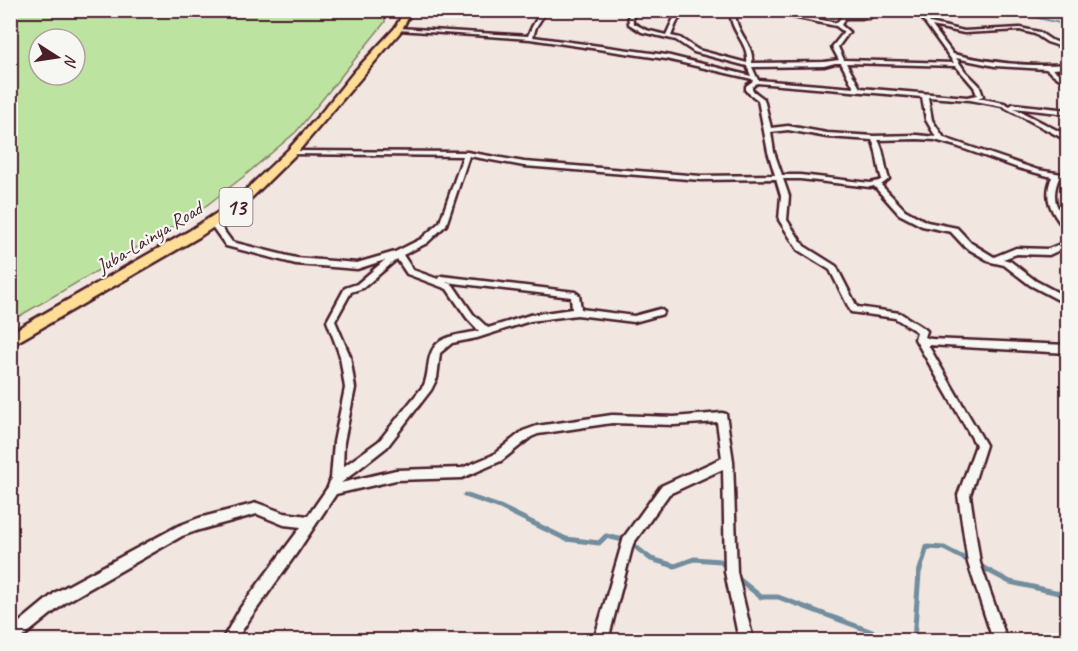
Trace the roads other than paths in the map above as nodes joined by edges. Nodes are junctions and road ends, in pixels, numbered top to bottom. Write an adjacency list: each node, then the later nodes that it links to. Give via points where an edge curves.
1 (409, 10): 11 (main road, Juba-Lainya Road / 13)
2 (545, 10): 13 (street)
3 (630, 10): 12 (street, via 631,24)
4 (685, 10): 12 (street)
5 (732, 10): 17 (street, via 747,47)
6 (762, 10): 10 (street)
7 (878, 10): 10 (street, via 869,17 844,17)
8 (918, 10): 9 (street)
9 (927, 24): 14 (street, via 964,32 1020,29); 15 (street)
10 (838, 25): 16 (street, via 847,32 835,47)
11 (398, 29): 13 (street); 32 (main road, Juba-Lainya Road / 13)
12 (668, 36): 17 (street, via 696,51)
13 (530, 38): 21 (street, via 666,57)
14 (1068, 48)
15 (953, 56): 18 (street); 20 (street, via 996,65)
16 (843, 62): 17 (street); 18 (street); 23 (street)
17 (749, 65): 21 (street)
18 (959, 65): 25 (street, via 980,92 980,96)
19 (1068, 66): 20 (street)
20 (1048, 67): 22 (street)
21 (753, 79): 23 (street); 28 (street, via 749,91 761,99)
22 (1068, 83)
23 (858, 90): 24 (street)
24 (925, 96): 25 (street); 31 (street, via 932,128)
25 (972, 99): 26 (street)
26 (1004, 105): 27 (street); 30 (street)
27 (1068, 112)
28 (768, 130): 29 (street, via 788,128); 35 (street)
29 (874, 138): 31 (street); 37 (street, via 883,158 881,170 886,179)
30 (1068, 139)
31 (942, 140): 34 (street)
32 (292, 152): 33 (street); 38 (main road, Juba-Lainya Road / 13, via 249,196)
33 (467, 154): 35 (street, via 524,164 701,178); 41 (street, via 443,223 424,241)
34 (1056, 176): 36 (street); 39 (street, via 1049,188 1052,203)
35 (778, 177): 37 (street); 48 (street, via 785,196 783,220 801,248 833,268 854,310 897,315 922,331)
36 (1068, 177)
37 (876, 184): 42 (street, via 902,212 925,224 954,230 968,245)
38 (213, 222): 41 (street, via 229,244 296,261 357,266); 49 (main road, Juba-Lainya Road / 13)
39 (1068, 227)
40 (1068, 243): 42 (street, via 1049,252 1016,251)
41 (398, 254): 43 (street, via 410,272); 52 (street, via 373,277 348,290 331,321 345,356 350,388 339,442)
42 (994, 260): 44 (street, via 1007,263)
43 (425, 277): 45 (street, via 575,295); 47 (street, via 450,287)
44 (1068, 302)
45 (577, 312): 46 (street, via 634,319); 47 (street, via 530,318)
46 (660, 312)
47 (486, 332): 52 (street, via 449,340 441,346 434,358 428,387 393,432 376,450)
48 (920, 339): 50 (street); 59 (street, via 981,445 964,495 974,563)
49 (10, 340)
50 (1068, 349)
51 (728, 461): 53 (street, via 722,417 674,421 612,419 537,430 497,458 462,473 396,475); 57 (street, via 665,490 628,541); 58 (street, via 731,572)
52 (337, 478): 53 (street)
53 (332, 490): 54 (street)
54 (310, 522): 55 (street, via 284,519 257,508 178,532 61,597); 56 (street)
55 (10, 639)
56 (229, 640)
57 (601, 640)
58 (746, 640)
59 (1000, 640)

